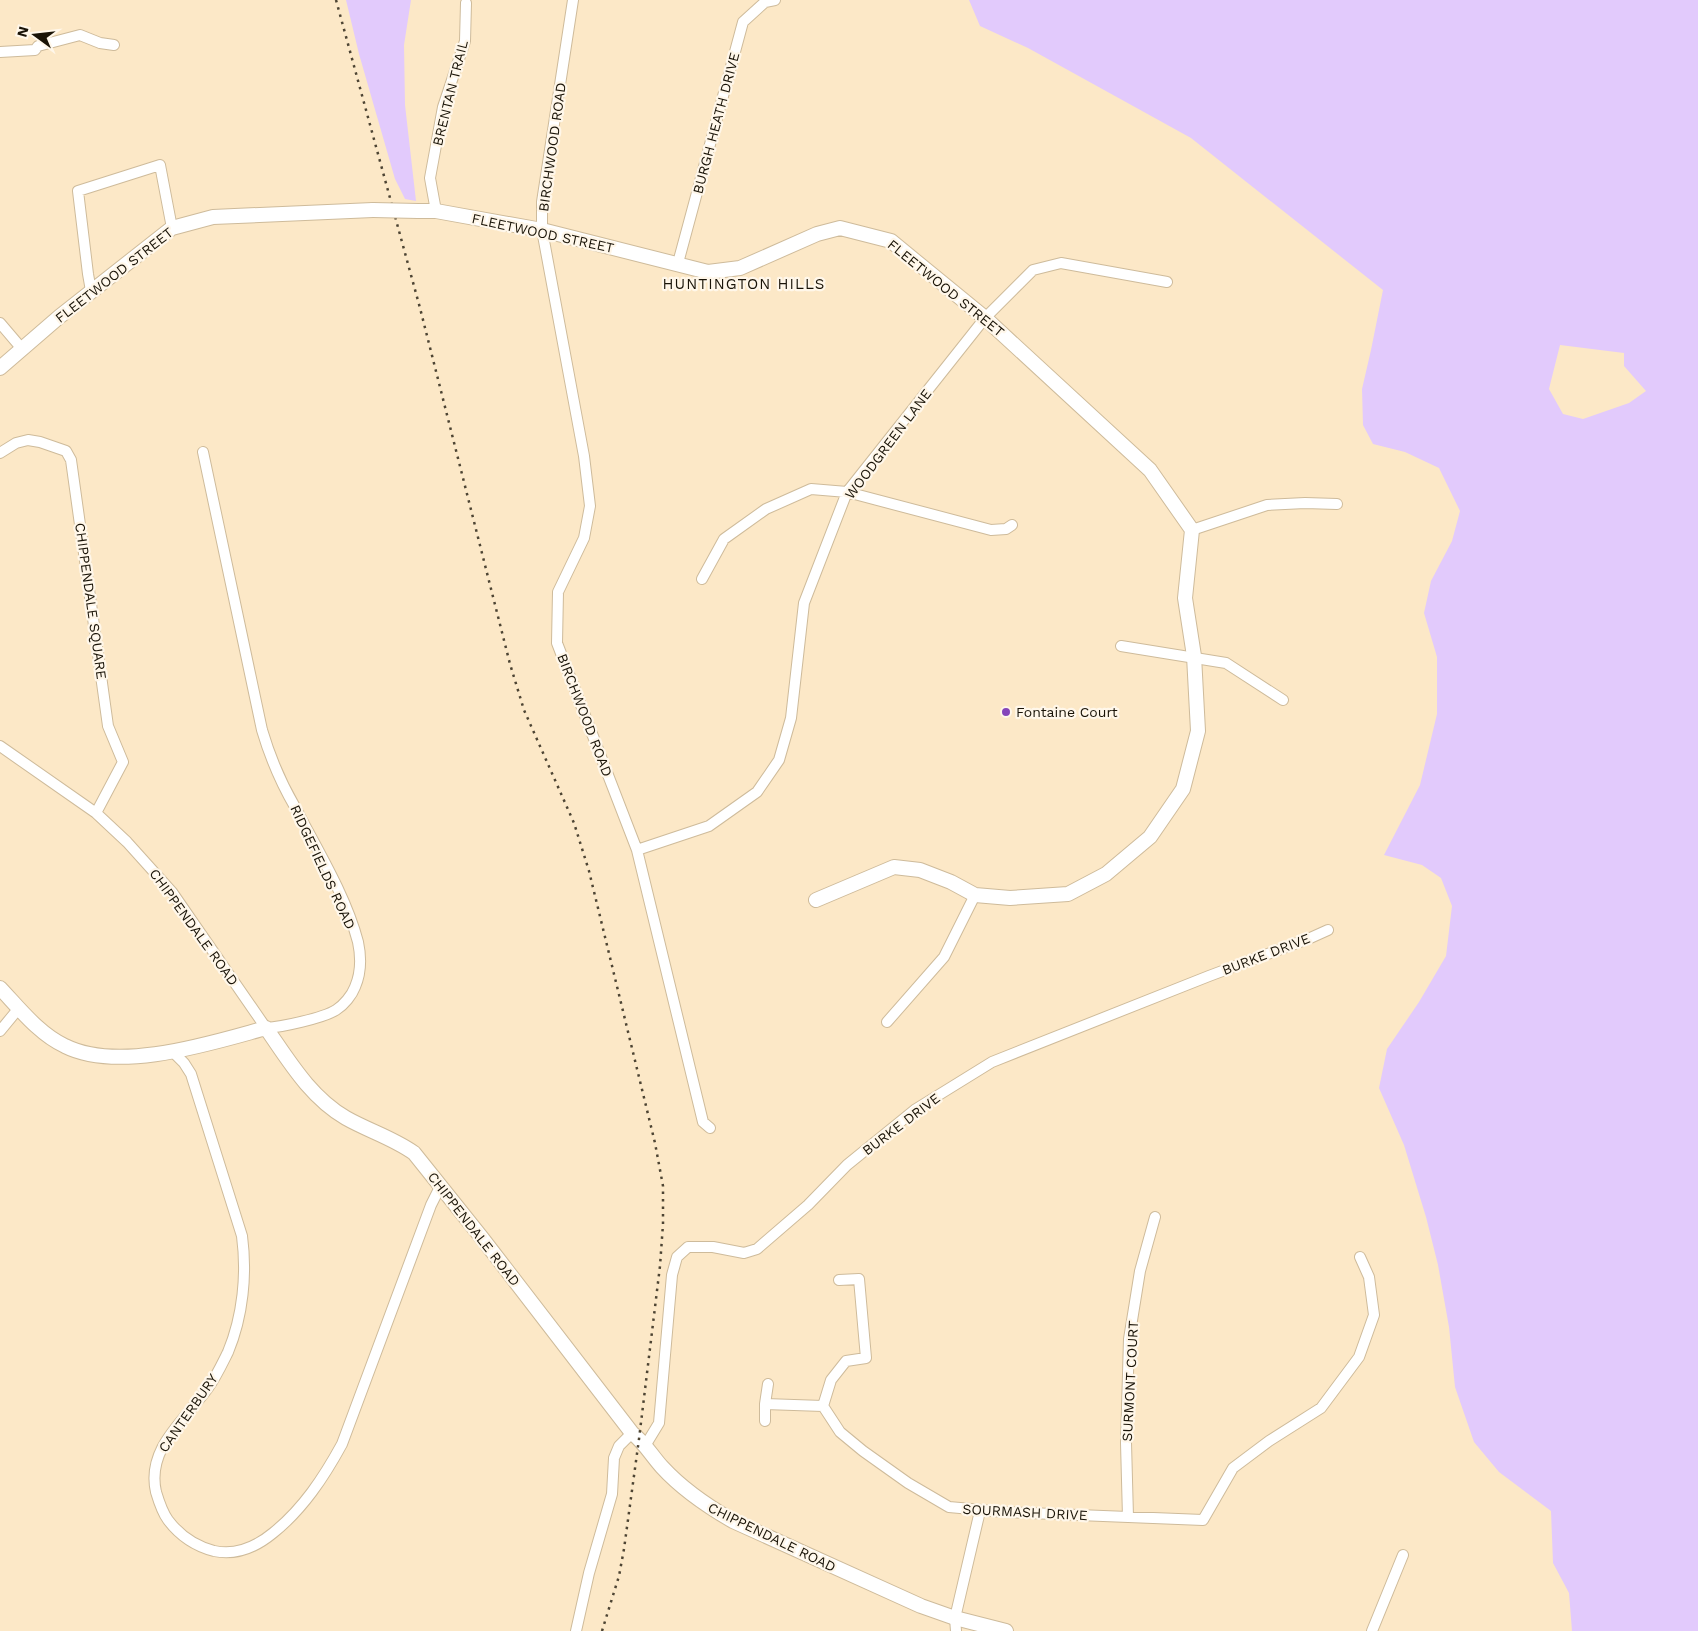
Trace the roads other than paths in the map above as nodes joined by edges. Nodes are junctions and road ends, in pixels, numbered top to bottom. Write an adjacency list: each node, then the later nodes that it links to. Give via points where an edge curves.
1 (573, 0): 8 (street, BIRCHWOOD ROAD, via 542,202)
2 (775, 0): 9 (street, BURGH HEATH DRIVE, via 765,2 743,22)
3 (466, 3): 6 (street, BRENTAN TRAIL, via 465,41 443,107 430,178)
4 (114, 45): 5 (street, via 80,35 38,46 34,50)
5 (0, 52)
6 (436, 211): 7 (street, FLEETWOOD STREET, bridge, via 373,210 213,217); 8 (street, FLEETWOOD STREET)
7 (172, 228): 11 (street, FLEETWOOD STREET); 11 (street, via 160,164 78,191)
8 (542, 230): 9 (street, FLEETWOOD STREET); 28 (street, BIRCHWOOD ROAD, via 584,456 590,506 584,538 558,592 557,643)
9 (678, 263): 12 (street, FLEETWOOD STREET, via 708,272 740,268 817,234 840,228 890,241)
10 (1167, 282): 12 (street, WOODGREEN LANE, via 1061,263 1033,270)
11 (91, 291): 14 (street, FLEETWOOD STREET)
12 (985, 318): 18 (street, WOODGREEN LANE); 21 (street, FLEETWOOD STREET, via 1150,470)
13 (0, 323): 14 (street)
14 (23, 350): 15 (street, FLEETWOOD STREET)
15 (0, 368)
16 (203, 452): 35 (street, RIDGEFIELDS ROAD, via 268,750 337,890 358,943 360,960 355,989 336,1010 284,1026)
17 (0, 453): 27 (street, CHIPPENDALE SQUARE, via 28,440 66,451 71,460 108,726 123,762)
18 (847, 492): 20 (street, via 991,530); 22 (street, via 811,489 766,509 724,538); 28 (street, WOODGREEN LANE, via 804,602 791,718 779,760 757,792 709,826)
19 (1337, 504): 21 (street, via 1267,505)
20 (1012, 525)
21 (1192, 530): 24 (street, via 1185,598)
22 (702, 579)
23 (1121, 646): 24 (street)
24 (1194, 656): 25 (street, via 1226,663); 29 (street, via 1198,731 1183,789 1150,837 1106,874 1068,894 1010,898)
25 (1283, 700)
26 (0, 746): 27 (street, CHIPPENDALE ROAD)
27 (96, 813): 35 (street, CHIPPENDALE ROAD, via 172,892)
28 (638, 850): 38 (street, BIRCHWOOD ROAD, via 703,1122)
29 (976, 895): 30 (street, via 920,870 894,867); 34 (street, via 944,957)
30 (816, 900)
31 (1328, 930): 48 (street, BURKE DRIVE, via 992,1062 916,1109 847,1166 757,1249 744,1253 688,1246 677,1257 672,1275 659,1423)
32 (0, 988): 33 (street, RIDGEFIELDS ROAD)
33 (19, 1008): 36 (street); 37 (street, RIDGEFIELDS ROAD, via 42,1031 76,1051 103,1057)
34 (887, 1022)
35 (266, 1028): 37 (street, RIDGEFIELDS ROAD); 39 (street, CHIPPENDALE ROAD, via 320,1100 414,1153)
36 (0, 1031)
37 (173, 1052): 39 (street, CANTERBURY, via 191,1074 245,1253 243,1290 228,1351 209,1387 168,1437 153,1473 164,1515 182,1536 195,1544 220,1552 251,1548 296,1513 329,1468 342,1444)
38 (710, 1128)
39 (440, 1187): 47 (street, CHIPPENDALE ROAD)
40 (1155, 1217): 50 (street, SURMONT COURT, via 1140,1271 1129,1339)
41 (1360, 1257): 50 (street, SOURMASH DRIVE, via 1369,1277 1374,1315 1359,1357 1321,1408 1233,1468 1203,1520)
42 (839, 1280): 45 (street, via 859,1279 866,1358 846,1361 831,1380)
43 (768, 1384): 44 (street)
44 (765, 1404): 45 (street); 46 (street)
45 (823, 1406): 49 (street, SOURMASH DRIVE, via 840,1432 908,1483 949,1507)
46 (764, 1421)
47 (632, 1433): 48 (street, CHIPPENDALE ROAD); 53 (street, via 619,1446 614,1458 612,1494)
48 (645, 1446): 52 (street, CHIPPENDALE ROAD, via 685,1490 733,1521)
49 (980, 1511): 50 (street, SOURMASH DRIVE); 52 (street)
50 (1128, 1517)
51 (1403, 1555): 55 (street)
52 (955, 1624): 54 (street, CHIPPENDALE ROAD)
53 (576, 1631)
54 (1006, 1631)
55 (1372, 1631)

